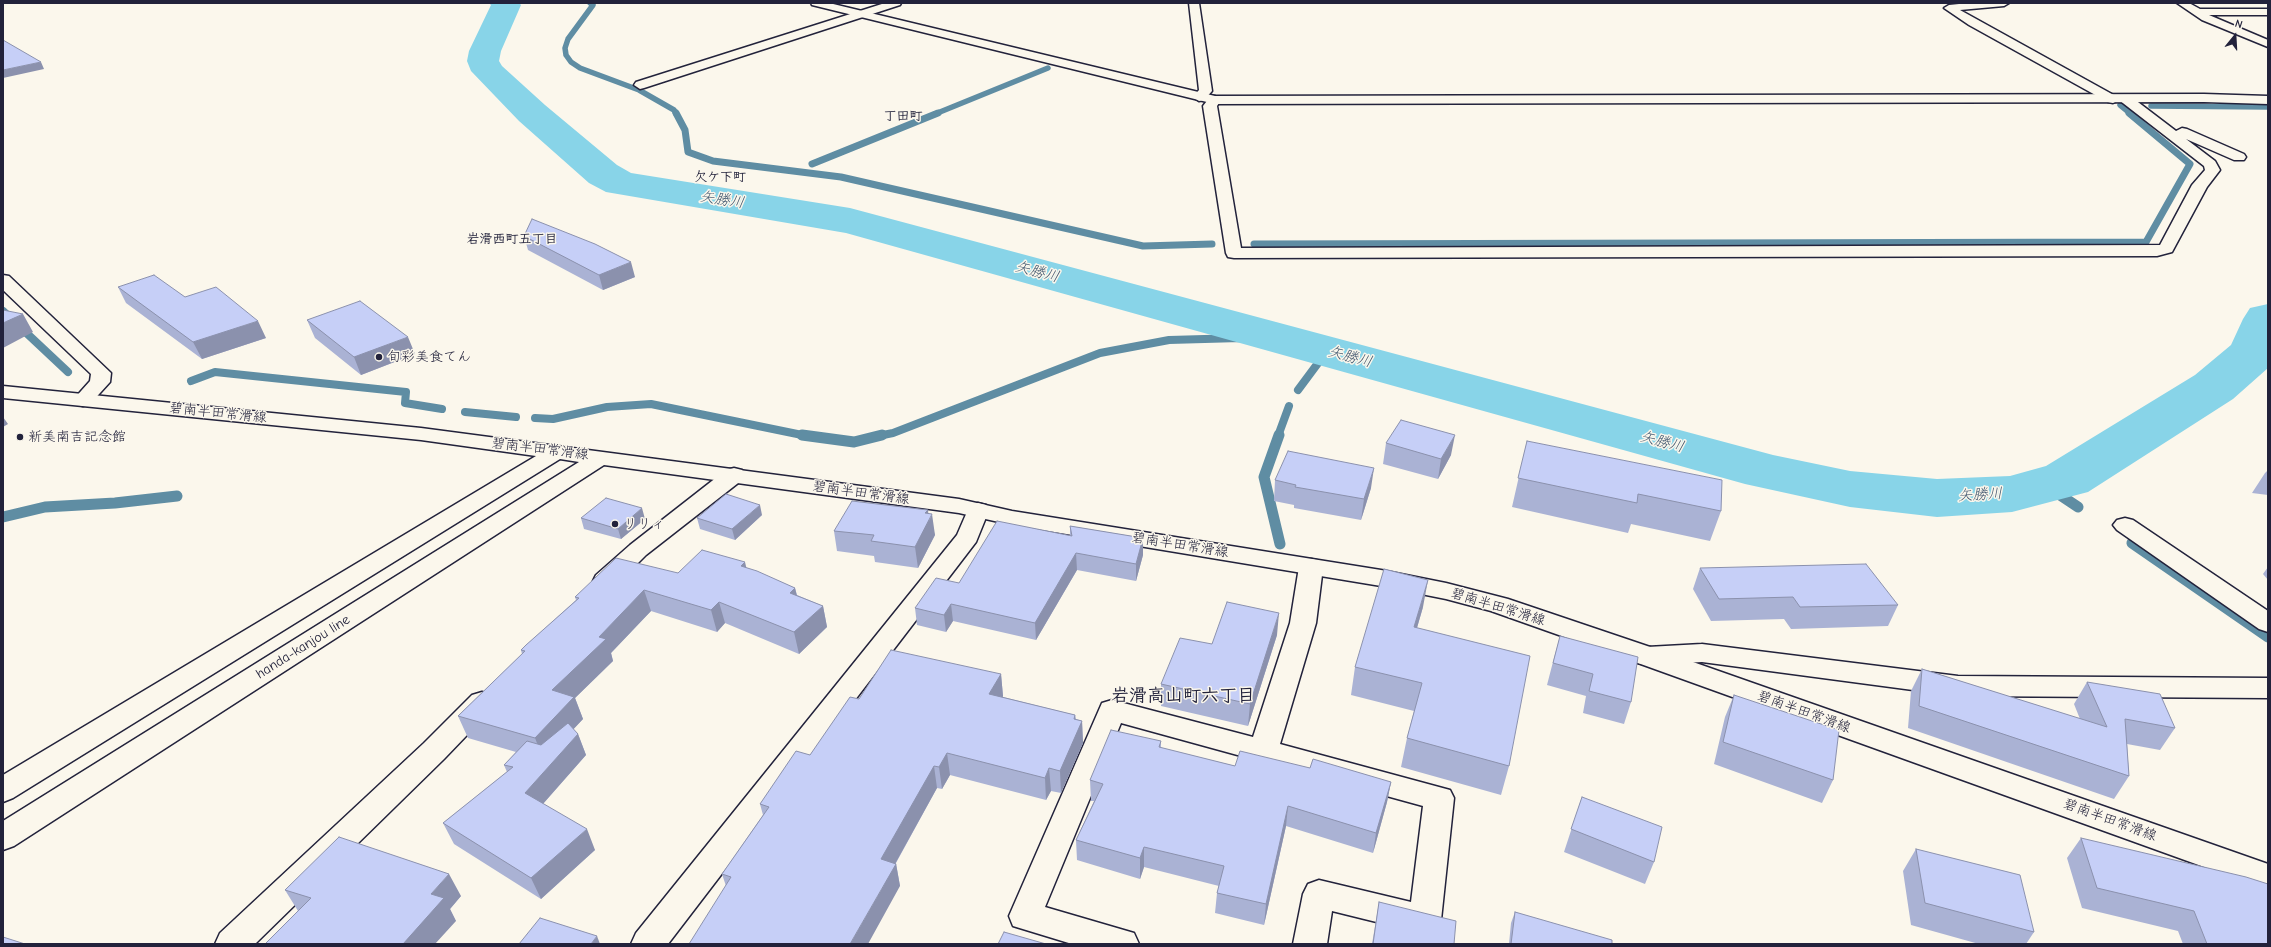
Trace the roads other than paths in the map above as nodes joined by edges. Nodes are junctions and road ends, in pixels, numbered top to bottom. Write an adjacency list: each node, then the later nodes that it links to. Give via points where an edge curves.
1 (816, 3): 8 (street)
2 (896, 3): 8 (street)
3 (1194, 3): 11 (street, via 1206,91)
4 (2004, 3): 12 (street, via 1950,8 1973,23)
5 (2182, 3): 6 (street)
6 (2194, 11): 7 (street); 9 (street)
7 (2268, 12)
8 (860, 14): 10 (street); 11 (street)
9 (2268, 44)
10 (640, 85)
11 (1199, 97): 13 (street)
12 (2119, 99): 13 (street); 14 (street); 15 (street)
13 (1215, 100): 15 (street, via 1210,106 1234,253 2156,251 2166,248 2200,185 2213,170 2210,164)
14 (2268, 100)
15 (2165, 129): 16 (street, via 2194,136)
16 (2239, 157)
17 (3, 280): 19 (street, via 101,373 100,382)
18 (3, 392): 19 (street, 碧南半田常滑線)
19 (83, 400): 20 (street, 碧南半田常滑線, via 380,429)
20 (557, 452): 21 (street, 碧南半田常滑線); 32 (street)
21 (602, 457): 22 (street, 碧南半田常滑線); 33 (street, handa-kanjou line)
22 (734, 475): 23 (street, 碧南半田常滑線); 26 (street, via 638,550)
23 (978, 510): 25 (street, 碧南半田常滑線); 36 (street, via 968,537)
24 (2125, 525): 27 (street)
25 (1311, 567): 28 (street, 碧南半田常滑線, via 1381,578 1469,597); 31 (street, via 1303,623)
26 (586, 599)
27 (2268, 623)
28 (1647, 656): 30 (street, via 1702,654 1958,686); 34 (street, 碧南半田常滑線)
29 (498, 686): 35 (street, via 434,751)
30 (2268, 688)
31 (1264, 750): 37 (street, via 1112,710 1025,916); 38 (street, via 1439,798 1425,920 1319,894)
32 (3, 790)
33 (3, 837)
34 (2268, 877)
35 (232, 944)
36 (648, 944)
37 (1122, 944)
38 (1310, 944)

